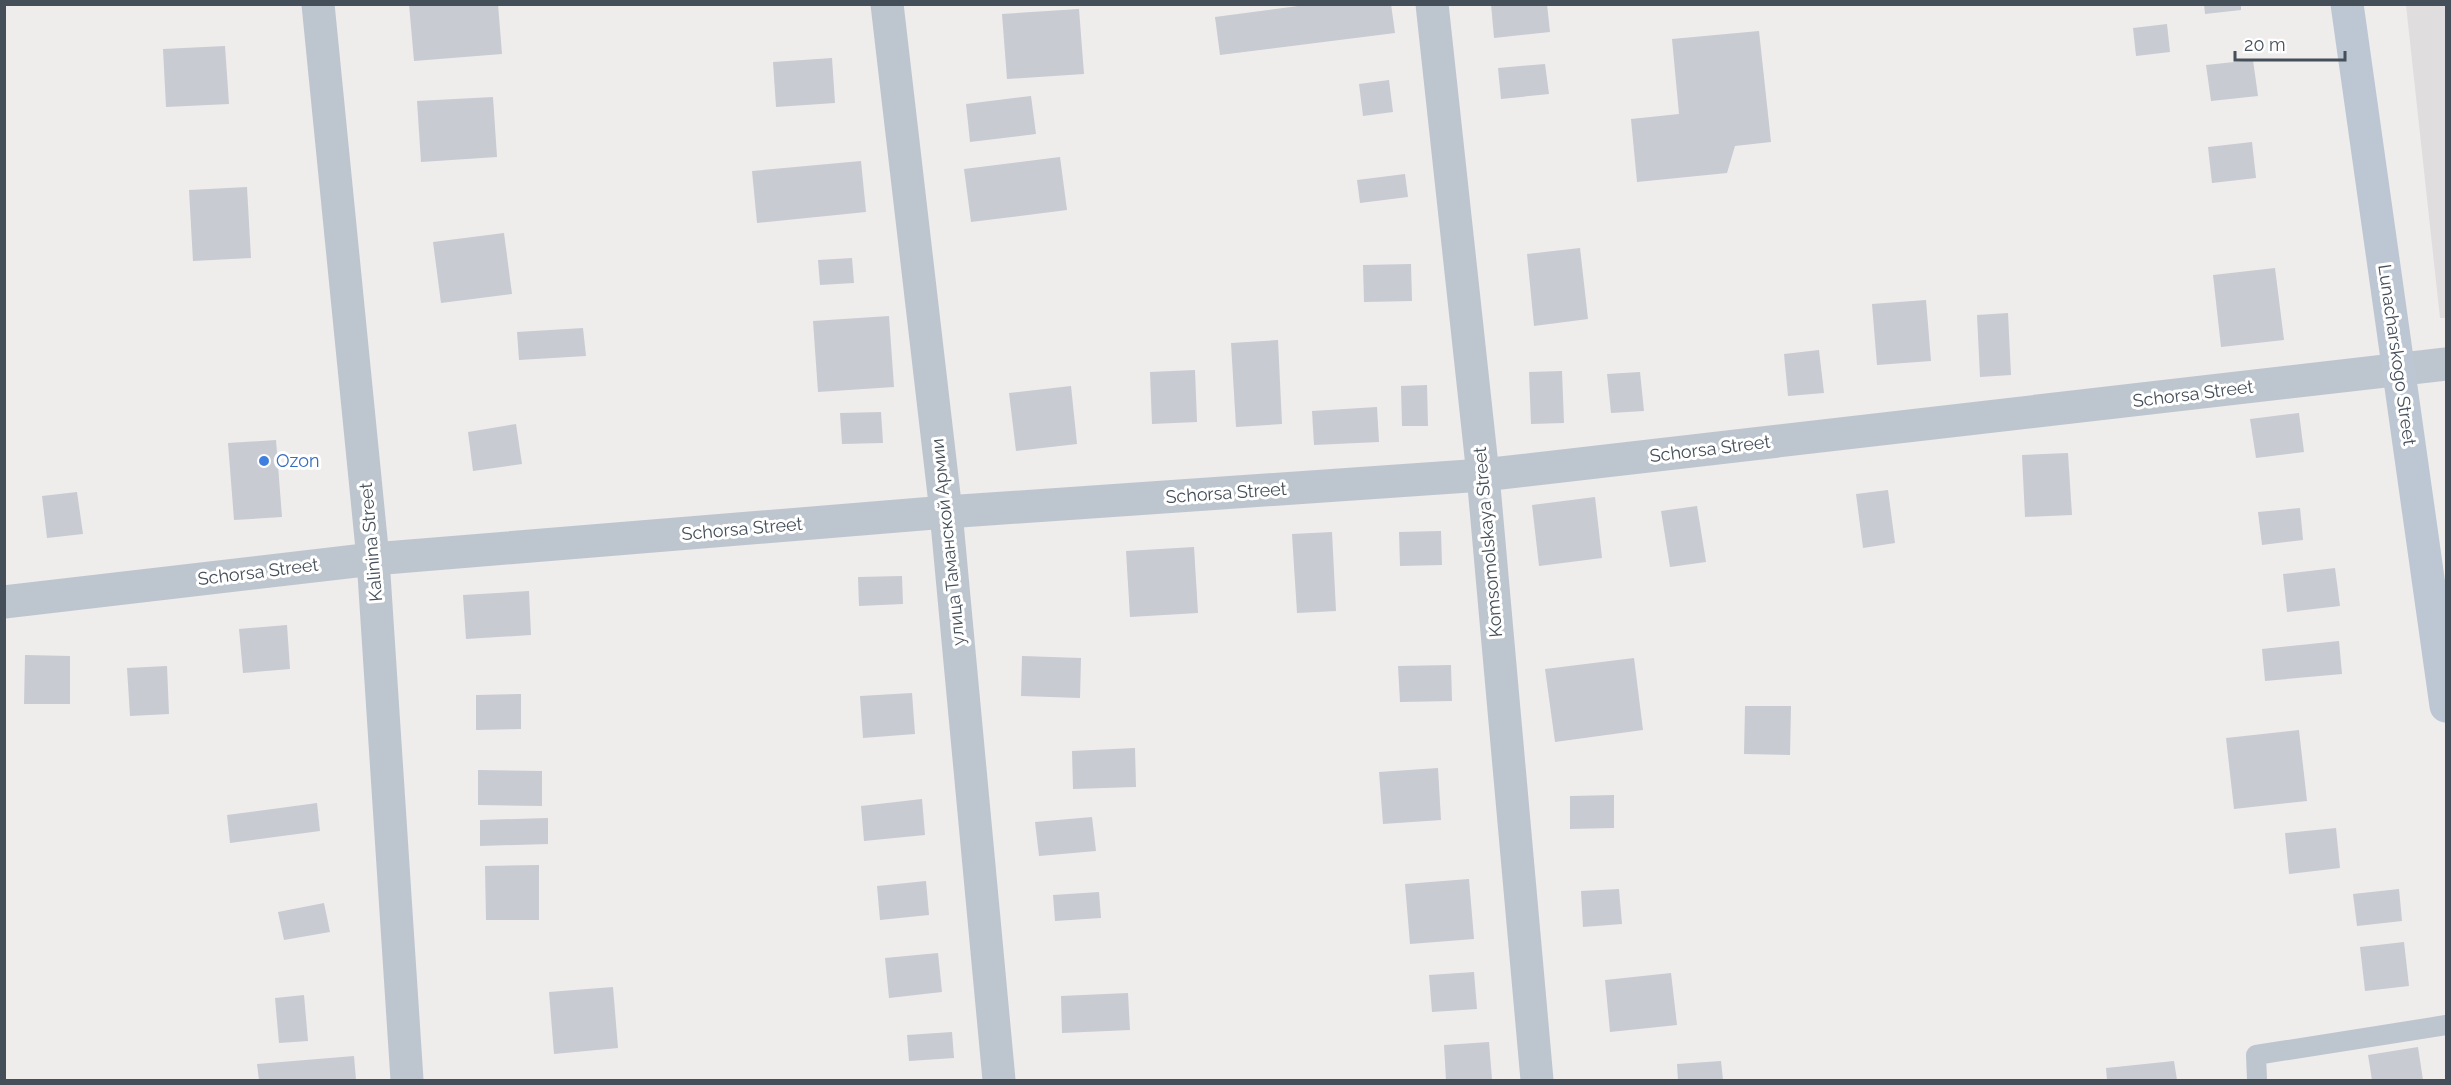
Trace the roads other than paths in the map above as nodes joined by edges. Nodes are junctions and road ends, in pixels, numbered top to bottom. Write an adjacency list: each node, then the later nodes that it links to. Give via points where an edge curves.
1 (318, 4): 9 (street, Kalinina Street)
2 (887, 4): 8 (street, улица Таманской Армии)
3 (1432, 4): 7 (street, Komsomolskaya Street)
4 (2347, 4): 6 (street, Lunacharskogo Street)
5 (2446, 364): 6 (street, Schorsa Street)
6 (2399, 370): 7 (street, Schorsa Street); 11 (street, Lunacharskogo Street)
7 (1482, 475): 8 (street, Schorsa Street); 15 (street, Komsomolskaya Street)
8 (946, 512): 9 (street, Schorsa Street); 14 (street, улица Таманской Армии)
9 (373, 558): 10 (street, Schorsa Street); 13 (street, Kalinina Street)
10 (4, 602)
11 (2446, 706)
12 (2446, 1025): 16 (lane, via 2256,1055)
13 (407, 1080)
14 (999, 1080)
15 (1537, 1080)
16 (2257, 1080)

